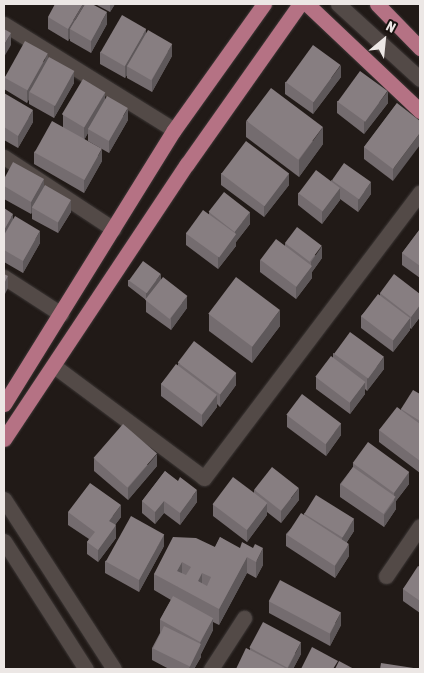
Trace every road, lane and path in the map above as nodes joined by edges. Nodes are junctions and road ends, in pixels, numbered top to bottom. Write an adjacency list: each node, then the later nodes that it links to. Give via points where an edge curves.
1 (264, 4): 10 (main road)
2 (300, 4): 16 (main road, via 192,156)
3 (307, 4): 9 (main road)
4 (338, 4): 8 (street)
5 (377, 4): 7 (main road)
6 (4, 24): 10 (street)
7 (420, 48)
8 (420, 79)
9 (420, 111)
10 (174, 130): 13 (main road)
11 (4, 157): 13 (street)
12 (420, 192): 16 (street, via 204,478)
13 (113, 229): 15 (main road)
14 (4, 277): 15 (street)
15 (61, 314): 17 (main road)
16 (54, 366): 18 (main road)
17 (4, 404)
18 (4, 438)
19 (4, 499): 25 (street)
20 (420, 526): 22 (street)
21 (4, 542): 24 (street)
22 (386, 576)
23 (244, 618): 26 (street)
24 (86, 669)
25 (114, 669)
26 (211, 669)

